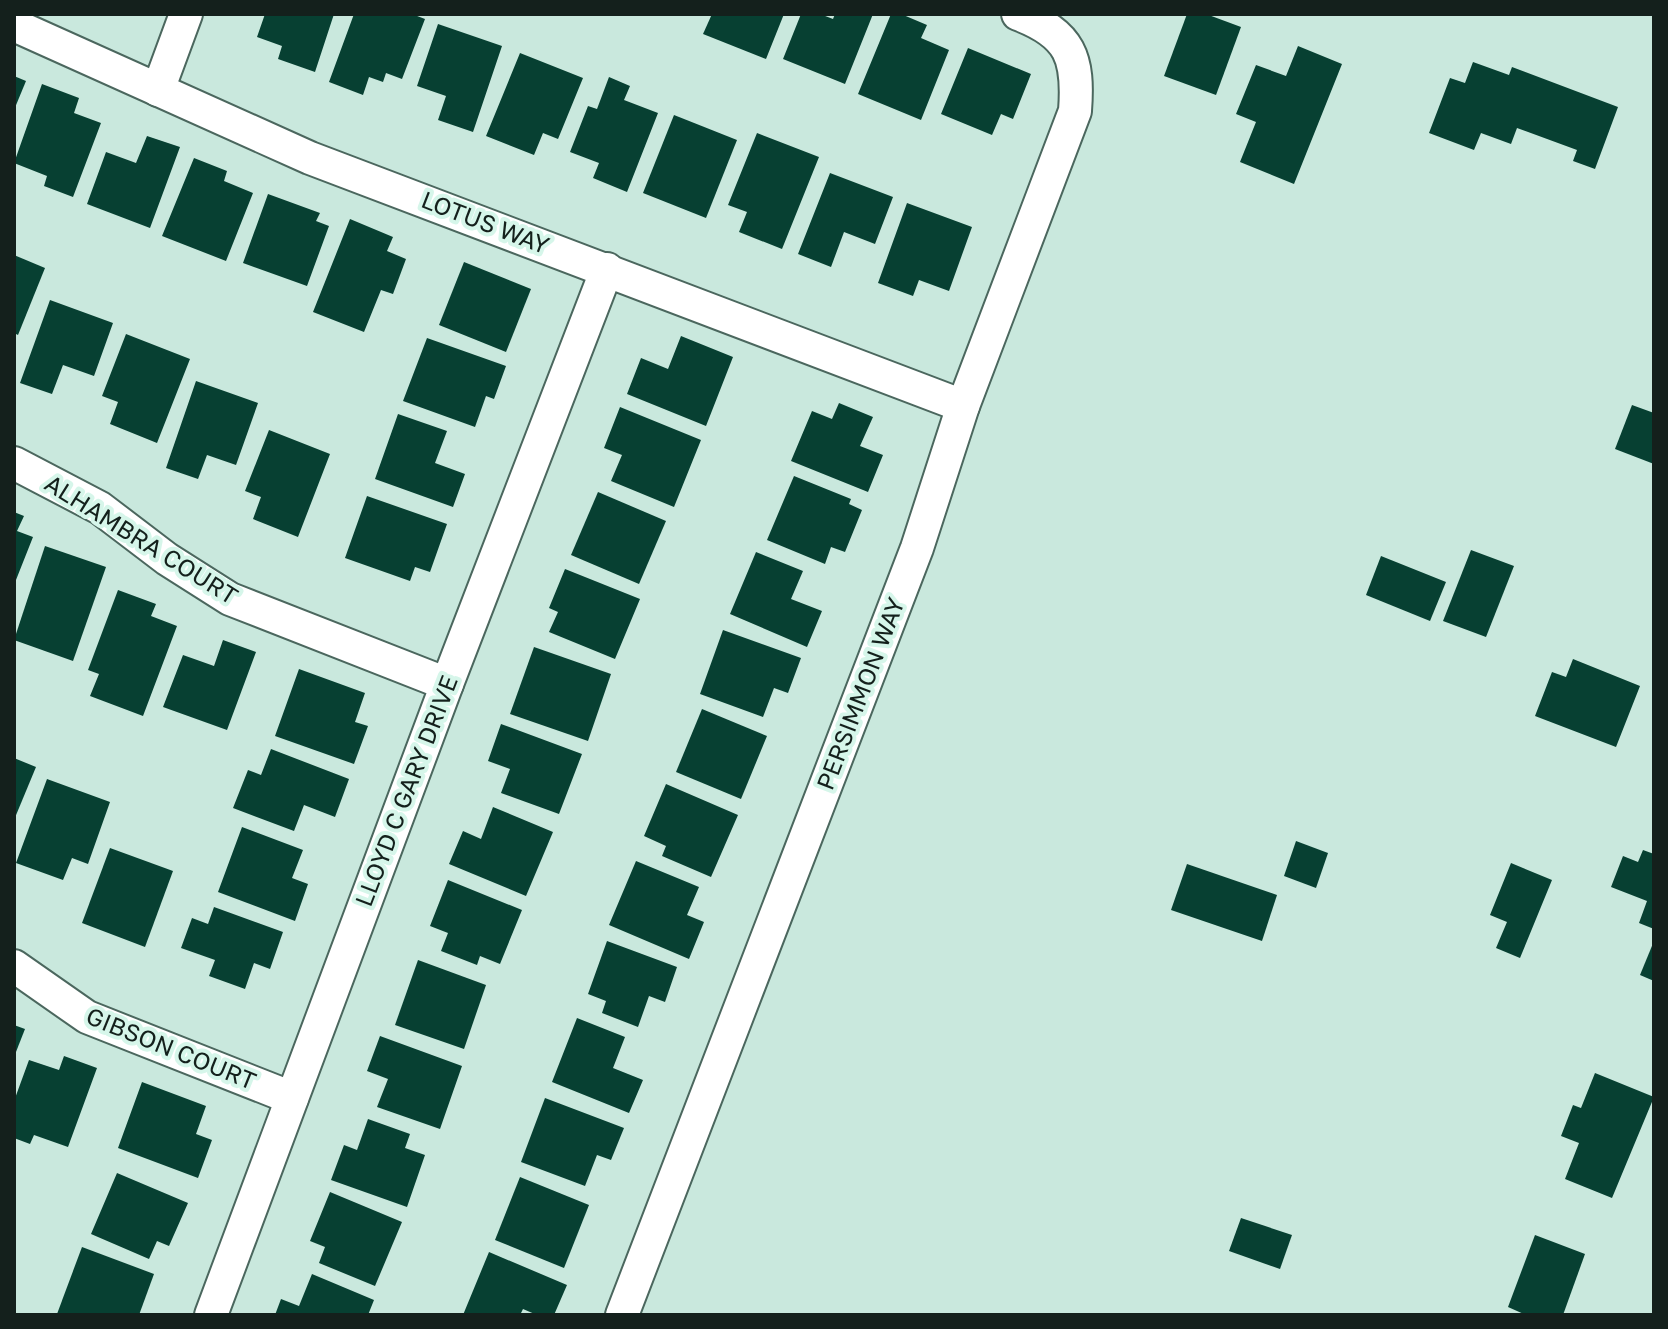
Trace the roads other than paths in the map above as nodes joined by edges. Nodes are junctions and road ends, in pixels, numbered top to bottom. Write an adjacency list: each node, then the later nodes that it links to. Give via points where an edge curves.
1 (186, 14): 4 (street)
2 (1018, 14): 6 (street, PERSIMMON WAY, via 1058,36 1069,50 1077,81 1075,111)
3 (14, 25): 4 (street, LOTUS WAY)
4 (158, 90): 5 (street, LOTUS WAY, via 310,158)
5 (607, 269): 6 (street, LOTUS WAY); 8 (street, LLOYD C GARY DRIVE)
6 (963, 406): 12 (street, PERSIMMON WAY, via 917,548)
7 (14, 463): 8 (street, ALHAMBRA COURT, via 100,508 230,599)
8 (447, 684): 10 (street, LLOYD C GARY DRIVE)
9 (14, 966): 10 (street, GIBSON COURT, via 87,1017)
10 (292, 1098): 11 (street, LLOYD C GARY DRIVE)
11 (211, 1315)
12 (622, 1315)

